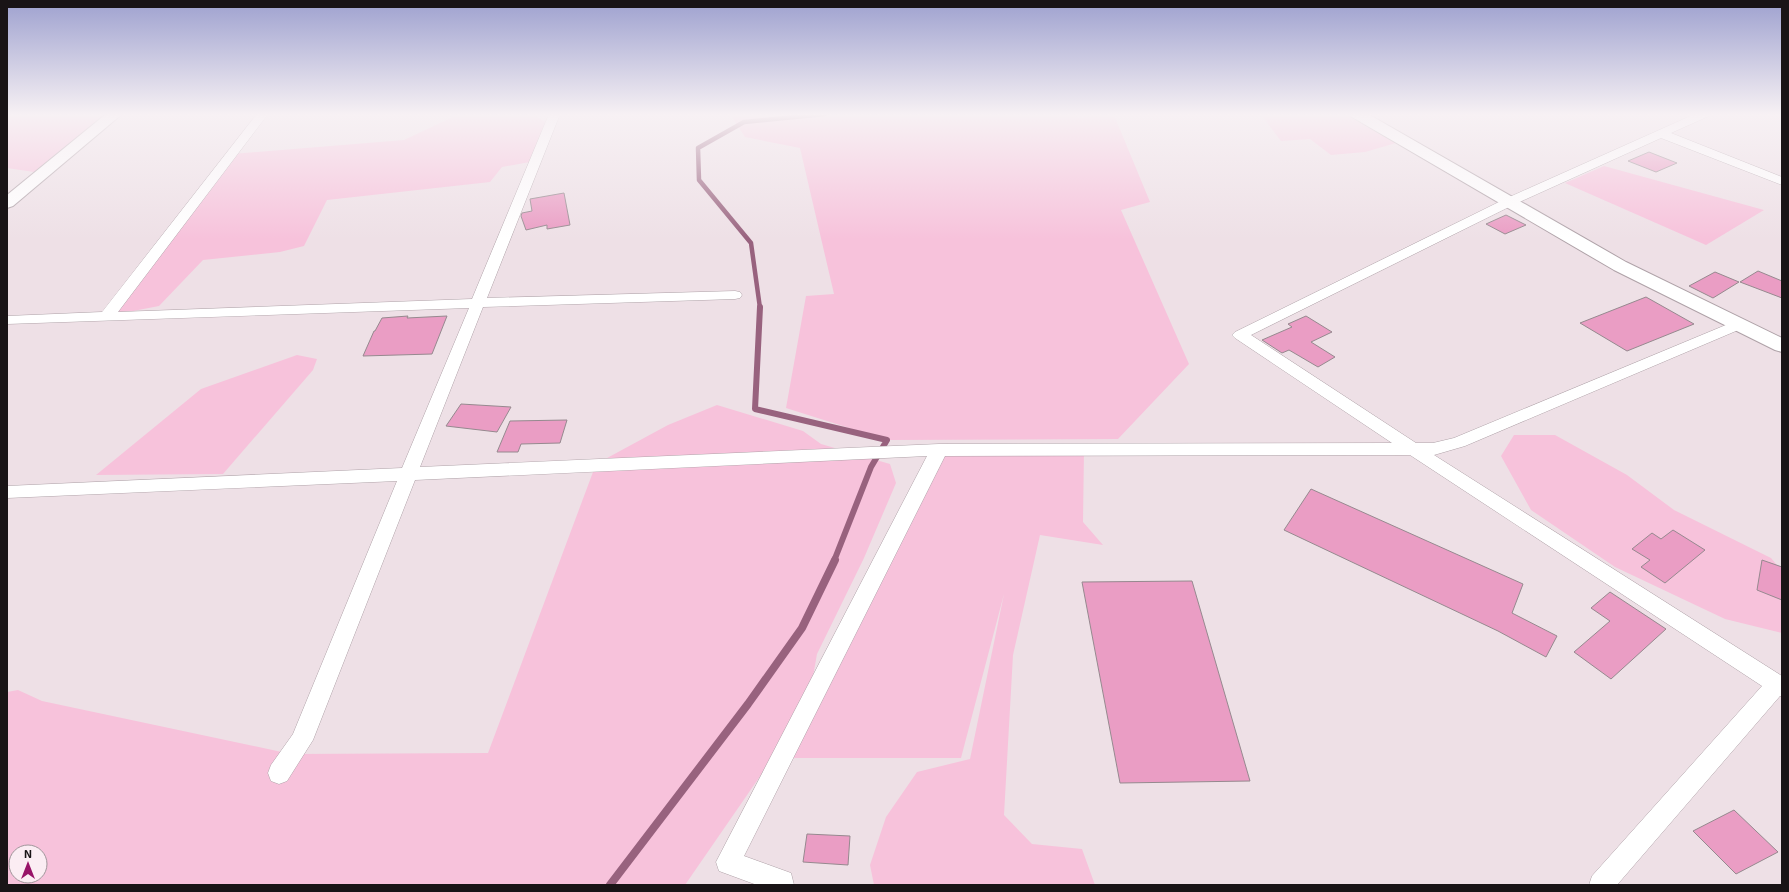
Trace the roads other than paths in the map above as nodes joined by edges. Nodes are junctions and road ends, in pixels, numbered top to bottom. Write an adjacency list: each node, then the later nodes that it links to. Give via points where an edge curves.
1 (64, 156): 9 (street)
2 (231, 156): 12 (street)
3 (538, 156): 11 (street)
4 (1429, 156): 8 (street)
5 (1613, 156): 8 (street)
6 (1717, 156): 7 (street)
7 (1782, 181)
8 (1509, 202): 14 (street, via 1620,266); 16 (street, via 1240,335)
9 (7, 203)
10 (735, 295): 11 (street)
11 (476, 303): 12 (street); 18 (street)
12 (107, 316): 13 (street)
13 (7, 320)
14 (1738, 325): 15 (street); 16 (street, via 1460,442 1432,449)
15 (1780, 342)
16 (1413, 449): 17 (street); 20 (street)
17 (939, 450): 18 (street); 22 (street, via 728,862 782,882)
18 (410, 473): 19 (street); 21 (street, via 302,740)
19 (7, 492)
20 (1779, 685): 23 (street)
21 (278, 773)
22 (782, 885)
23 (1601, 885)

